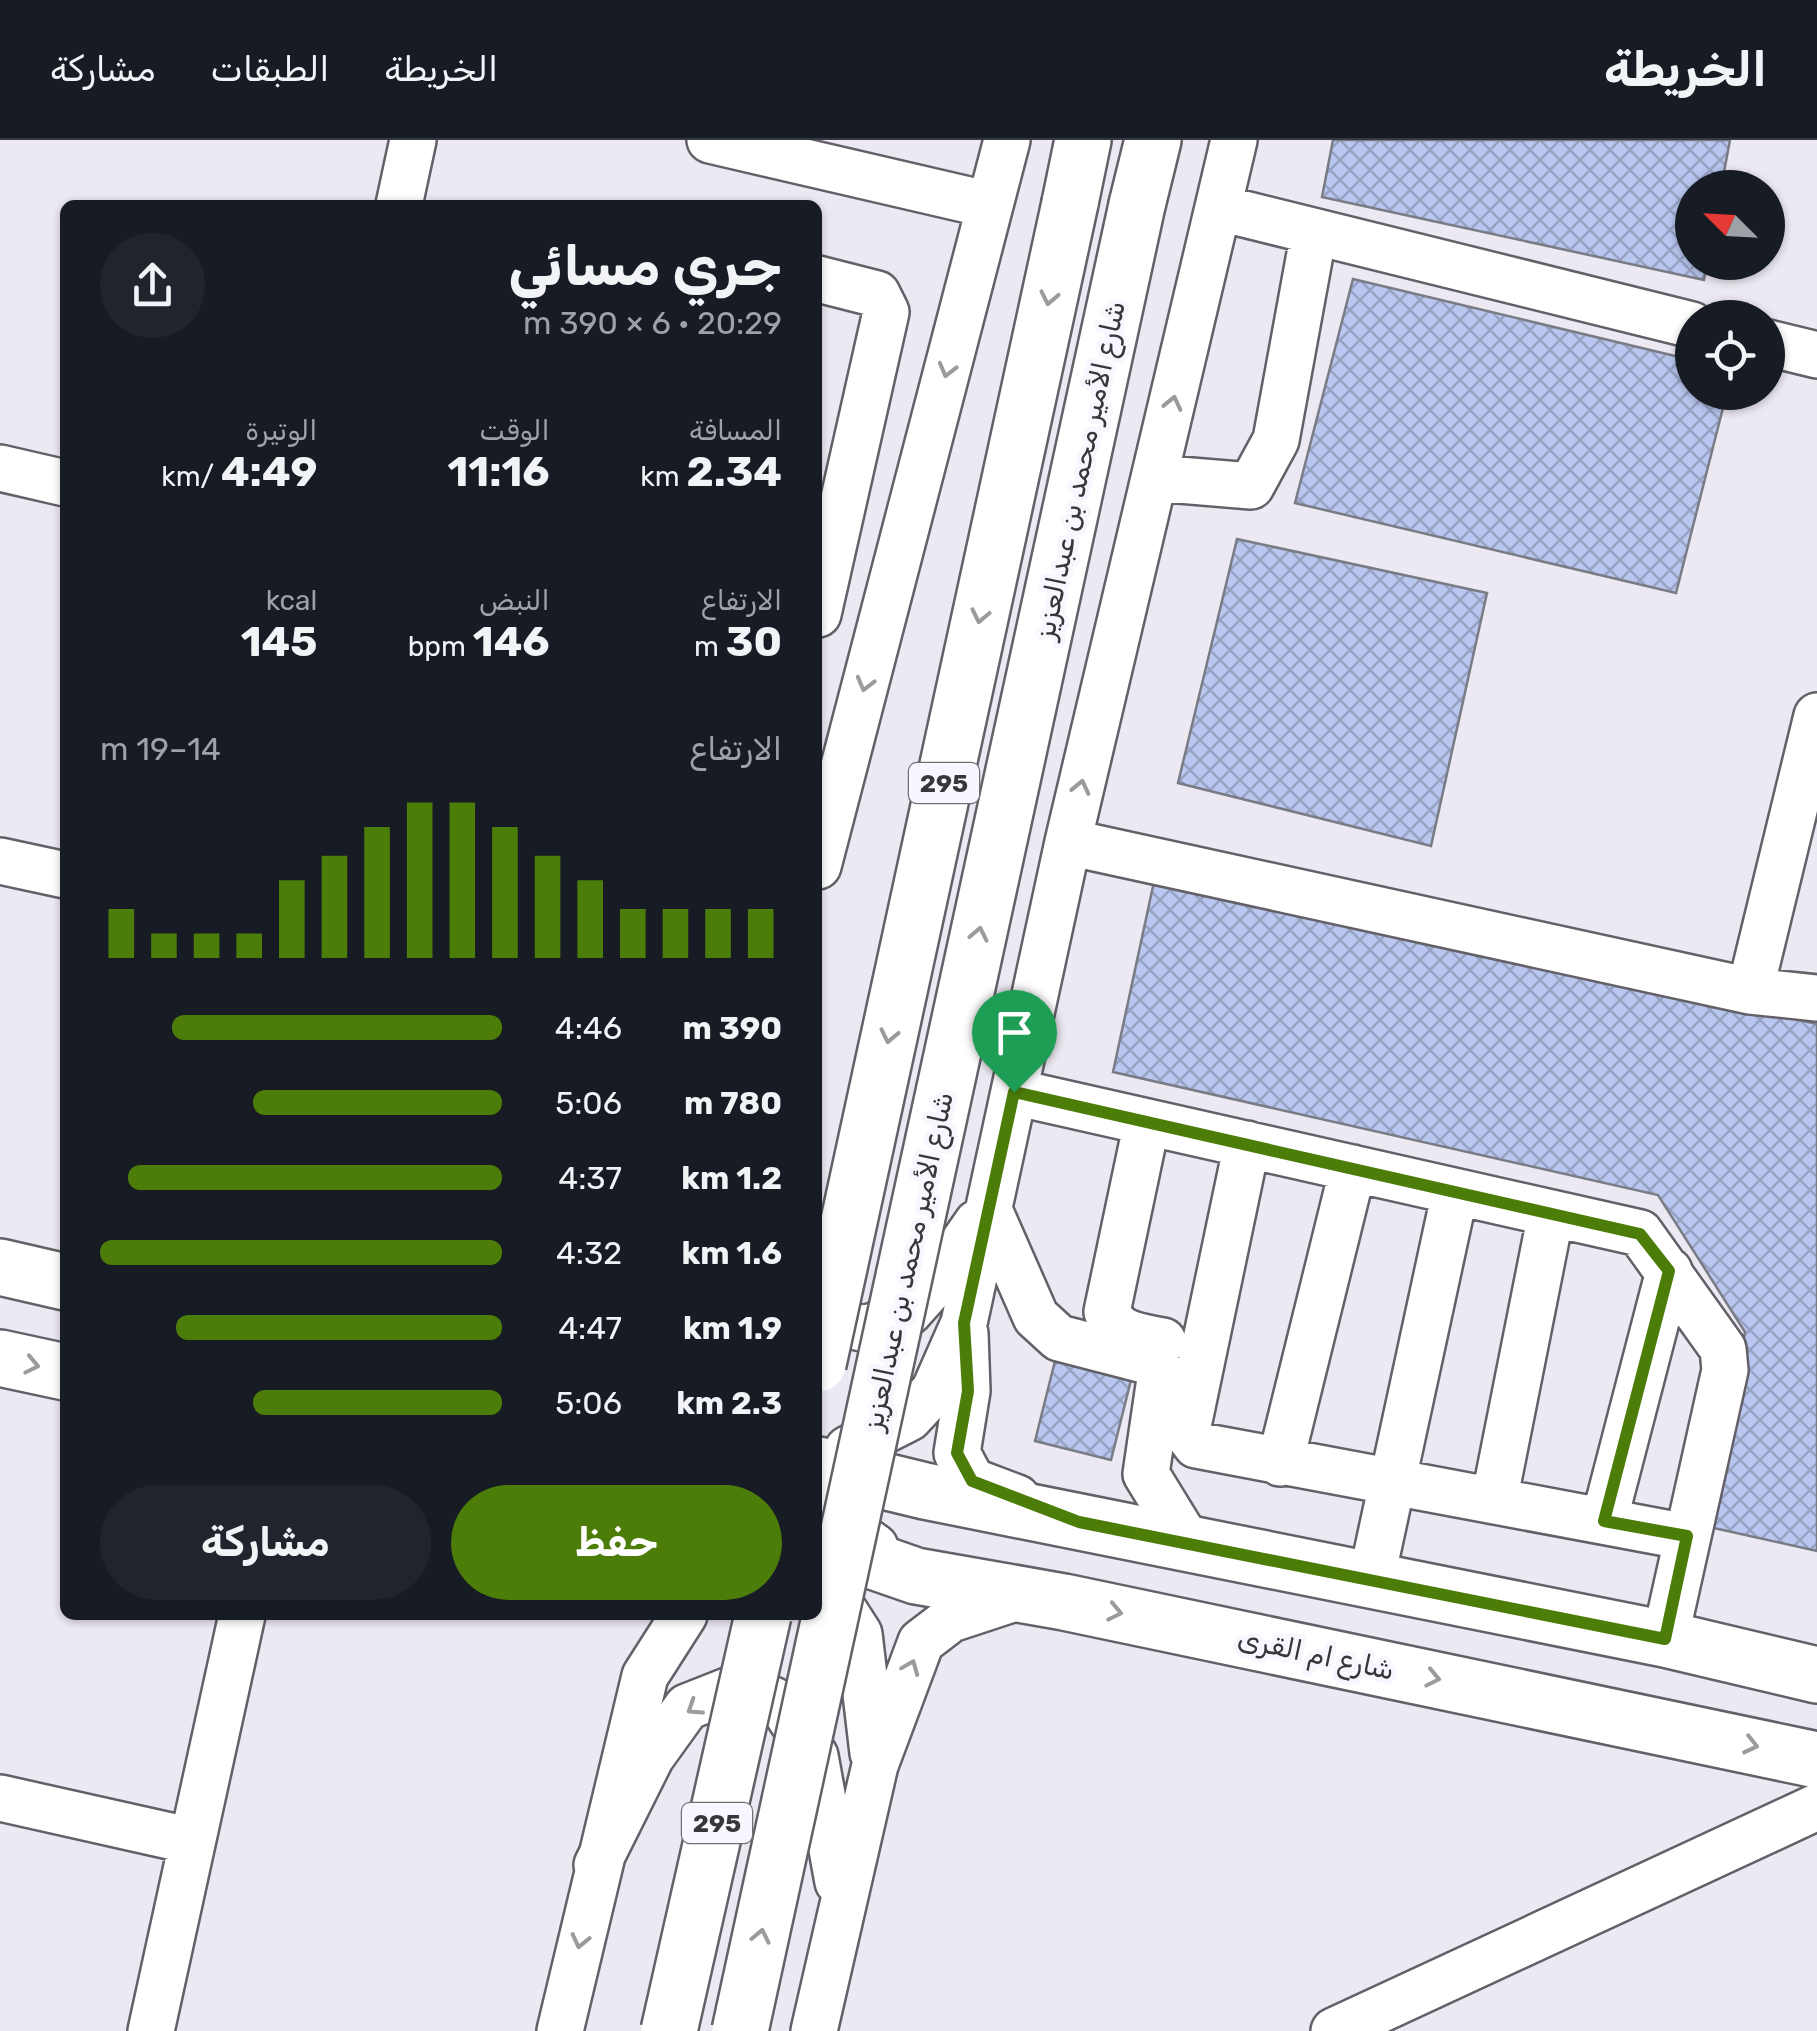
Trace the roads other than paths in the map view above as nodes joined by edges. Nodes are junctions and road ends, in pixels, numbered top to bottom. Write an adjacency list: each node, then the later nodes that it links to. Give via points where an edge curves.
1 (413, 140): 7 (street)
2 (710, 140): 8 (street)
3 (1007, 140): 8 (street)
4 (1083, 140): 41 (main road, 295, one-way to 41, bridge)
5 (1153, 140): 76 (main road, شارع الأمير محمد بن عبدالعزيز / 295, one-way to 5, bridge)
6 (1234, 140): 9 (street)
7 (400, 200)
8 (990, 205): 16 (street, one-way to 16)
9 (1220, 208): 10 (street); 18 (street, one-way to 9)
10 (1314, 232): 12 (street); 18 (street, via 1276,440 1251,486)
11 (822, 280): 15 (street, via 877,294 886,312)
12 (1675, 321)
13 (1785, 347): 14 (street)
14 (1817, 355)
15 (834, 459): 20 (street)
16 (923, 464): 20 (street); 24 (street, one-way to 24)
17 (0, 468): 19 (street)
18 (1156, 478): 23 (street, one-way to 18)
19 (60, 482)
20 (841, 509): 21 (street)
21 (822, 596)
22 (1817, 716): 27 (street)
23 (1068, 842): 27 (street); 29 (street)
24 (822, 851)
25 (0, 861): 26 (street)
26 (60, 874)
27 (1750, 992): 28 (street)
28 (1817, 998)
29 (1014, 1092): 30 (street); 34 (street)
30 (1147, 1122): 31 (street); 42 (street, via 1107,1312 1114,1327 1128,1334)
31 (1247, 1144): 32 (street); 42 (street)
32 (1353, 1168): 33 (street); 45 (street)
33 (1455, 1192): 35 (street); 48 (street)
34 (989, 1207): 39 (street, via 909,1312 866,1329); 40 (street); 55 (street, via 1036,1318 1059,1338 1156,1364 1161,1372 1146,1474)
35 (1551, 1214): 37 (street, via 1640,1234); 50 (street)
36 (0, 1268): 38 (main road)
37 (1669, 1271): 51 (street); 54 (street, via 1723,1349 1725,1370)
38 (60, 1281)
39 (822, 1319)
40 (964, 1323): 46 (street, via 934,1391 910,1418); 53 (street, via 968,1391 957,1453 972,1481)
41 (822, 1346)
42 (1204, 1348): 45 (street, via 1190,1438 1206,1448)
43 (0, 1358): 44 (main road, one-way to 44)
44 (60, 1371)
45 (1280, 1462): 48 (street)
46 (822, 1463)
47 (822, 1466): 49 (main road)
48 (1391, 1482): 50 (street); 57 (street)
49 (925, 1492): 52 (street, via 873,1500); 53 (main road)
50 (1494, 1501): 51 (street)
51 (1604, 1521): 54 (street)
52 (822, 1522): 58 (main road, شارع ام القرى, via 916,1576)
53 (1079, 1522): 55 (main road)
54 (1687, 1536): 63 (street)
55 (1189, 1544): 57 (main road)
56 (822, 1576): 67 (street, via 858,1634)
57 (1371, 1581): 63 (main road)
58 (1064, 1602): 66 (main road, شارع ام القرى, one-way to 66); 67 (street, one-way to 58, via 921,1642 950,1619 1018,1597)
59 (241, 1620): 70 (street)
60 (641, 1620): 64 (street)
61 (681, 1620): 64 (street)
62 (762, 1620): 75 (main road, 295, bridge)
63 (1665, 1639): 65 (main road)
64 (645, 1676): 71 (street)
65 (1817, 1676)
66 (1817, 1760)
67 (874, 1764): 72 (street)
68 (0, 1798): 70 (street)
69 (1817, 1807): 78 (street)
70 (192, 1841): 73 (street)
71 (597, 1865): 72 (street, one-way to 71, via 816,1756 781,1704 752,1690 730,1690 688,1707 651,1757); 74 (street, one-way to 74)
72 (842, 1904): 77 (street)
73 (151, 2031)
74 (560, 2031)
75 (669, 2031)
76 (740, 2031)
77 (814, 2031)
78 (1334, 2031)

